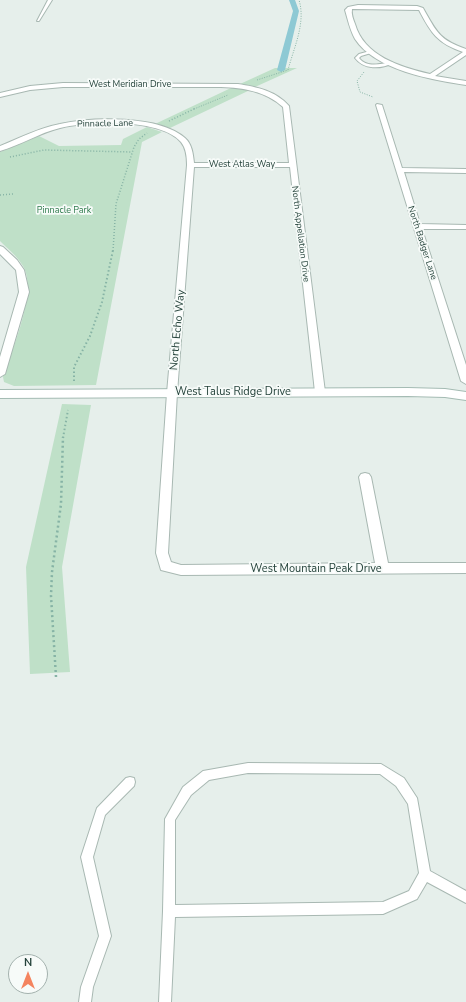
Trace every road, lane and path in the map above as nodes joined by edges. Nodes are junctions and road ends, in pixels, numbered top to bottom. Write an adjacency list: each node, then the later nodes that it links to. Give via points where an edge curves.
1 (50, 0): 3 (lane)
2 (299, 0): 9 (path, via 302,17 288,70)
3 (38, 20)
4 (466, 51): 5 (street, via 450,46 435,37 421,10 417,8 350,8 348,10 358,39); 8 (street)
5 (370, 52): 6 (street); 6 (lane, via 356,58 366,65)
6 (391, 63): 8 (street)
7 (368, 67): 14 (path, via 357,81 360,92)
8 (431, 76): 10 (street)
9 (251, 81)
10 (466, 83)
11 (260, 90): 13 (street, West Meridian Drive, via 221,85 63,85 30,88); 21 (street, North Appellation Drive, via 272,94 286,106)
12 (230, 95): 16 (path, via 213,100)
13 (0, 96)
14 (373, 97)
15 (379, 104): 22 (street, North Badger Lane)
16 (161, 128): 17 (street, Pinnacle Lane, via 126,123 74,124 49,130); 18 (path, via 139,139); 20 (street, North Echo Way, via 183,140 190,153)
17 (0, 149)
18 (132, 152): 19 (path, via 44,150); 30 (path, via 116,204 113,249 102,302 90,336 74,367)
19 (8, 157)
20 (191, 165): 21 (street, West Atlas Way); 33 (street, North Echo Way)
21 (292, 165): 32 (street, North Appellation Drive)
22 (399, 170): 23 (street); 26 (street, North Badger Lane)
23 (466, 171)
24 (0, 194): 25 (path)
25 (13, 194)
26 (417, 226): 27 (street); 31 (street, North Badger Lane)
27 (466, 226)
28 (0, 248): 29 (street, via 20,270 24,292)
29 (0, 374)
30 (74, 381)
31 (466, 381)
32 (320, 392): 33 (street, West Talus Ridge Drive); 35 (street, West Talus Ridge Drive, via 445,393)
33 (172, 393): 34 (street, West Talus Ridge Drive); 38 (street, North Echo Way, via 162,553)
34 (0, 394)
35 (466, 396)
36 (68, 410): 41 (path, via 63,435 61,504 51,584)
37 (365, 477): 40 (street)
38 (166, 566): 40 (street, West Mountain Peak Drive, via 182,570)
39 (466, 568): 40 (street, West Mountain Peak Drive)
40 (383, 569)
41 (56, 677)
42 (130, 782): 46 (lane, via 101,812 87,857 105,936 87,986)
43 (425, 874): 44 (lane); 45 (lane, via 413,895 383,908); 45 (lane, via 413,802 400,782 381,769 248,768 207,775 187,791 170,819)
44 (466, 897)
45 (169, 911): 47 (lane)
46 (85, 1002)
47 (165, 1002)

